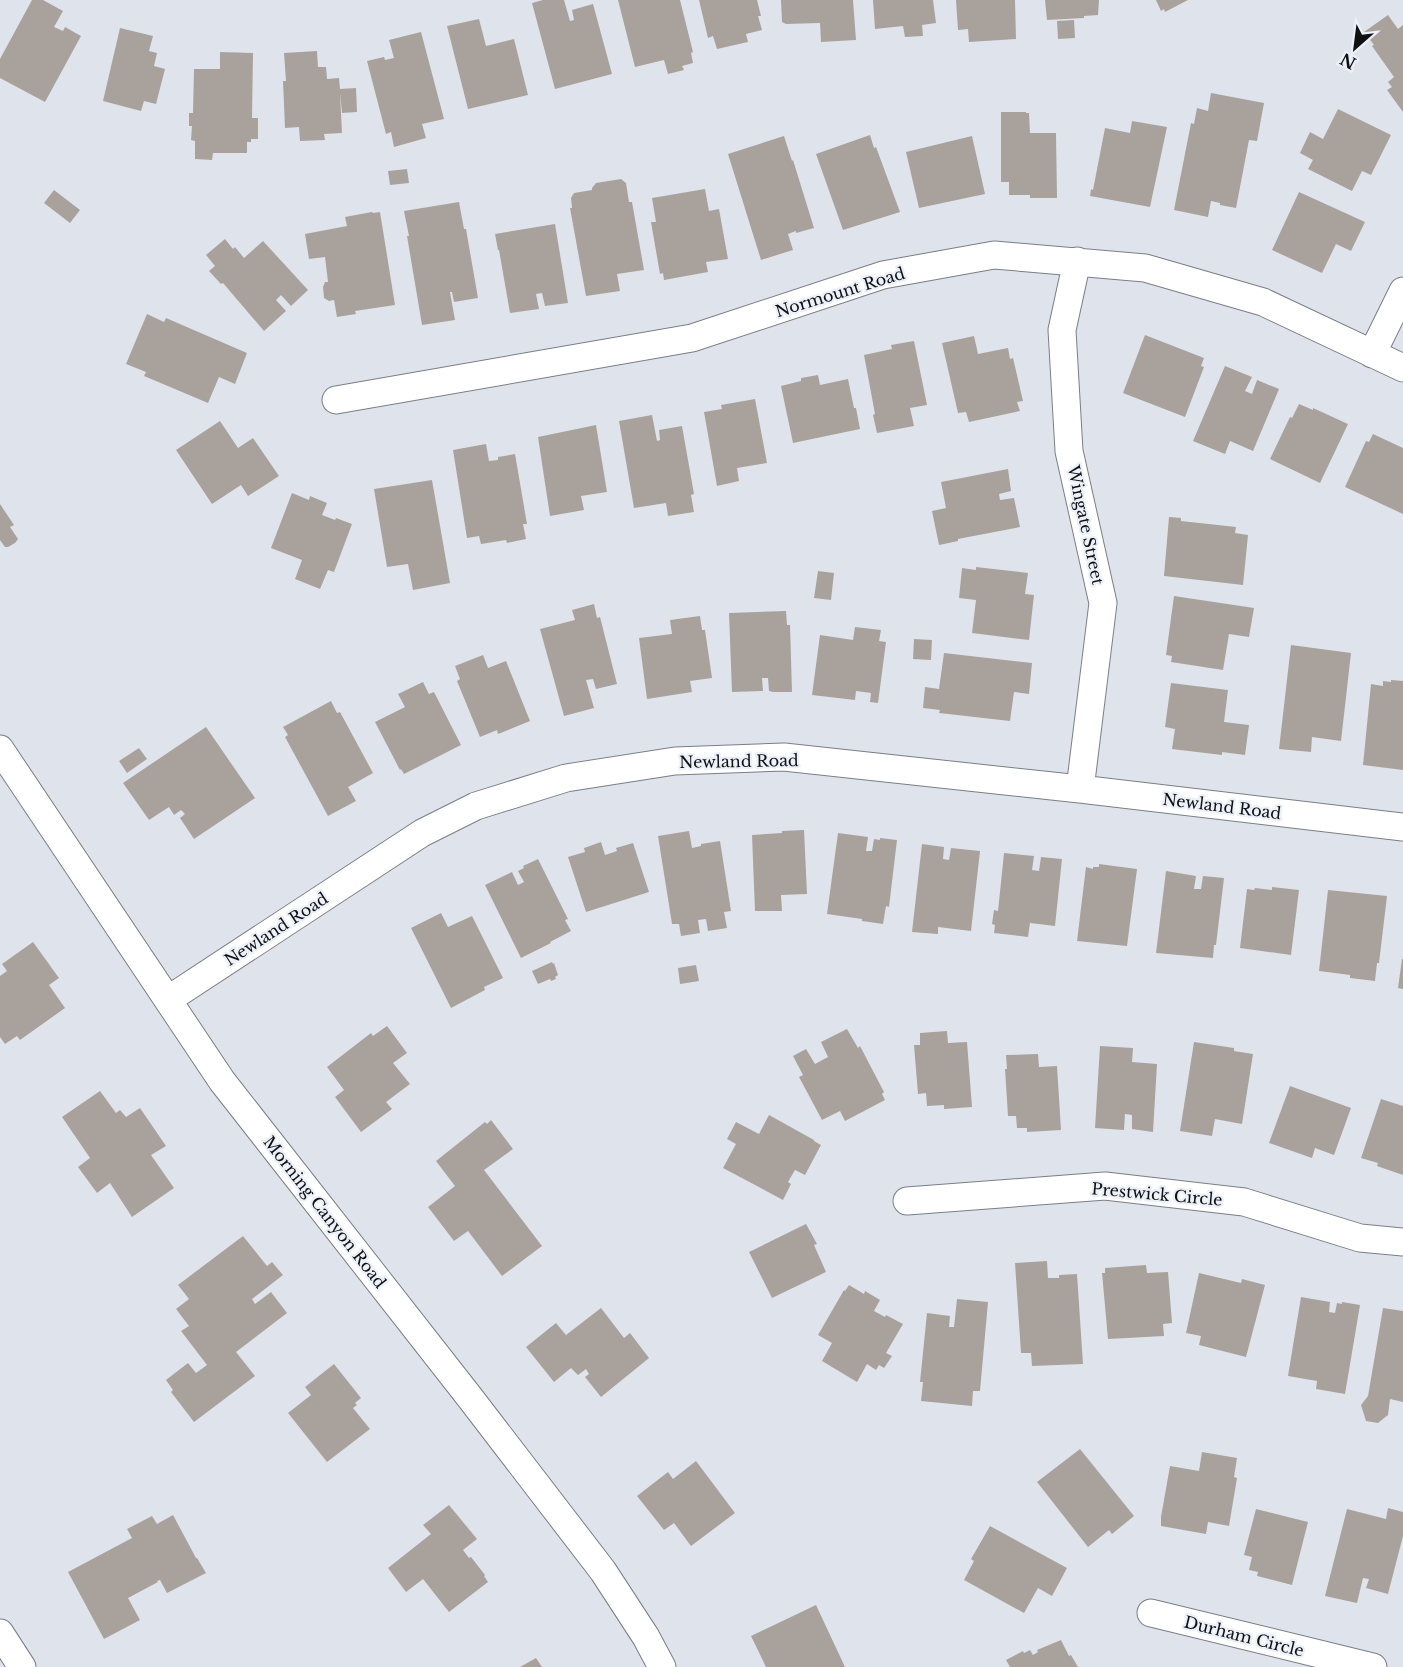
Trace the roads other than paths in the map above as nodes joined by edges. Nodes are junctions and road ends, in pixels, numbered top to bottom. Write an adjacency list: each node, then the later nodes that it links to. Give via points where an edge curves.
1 (1077, 261): 3 (street, Normount Road, via 1145,268 1263,302); 5 (street, Normount Road, via 994,255 883,275 692,338); 7 (street, Wingate Street, via 1062,330 1070,451 1103,603)
2 (1403, 291): 3 (street)
3 (1372, 354): 4 (street, Normount Road)
4 (1403, 368)
5 (336, 400)
6 (0, 748): 9 (street, Morning Canyon Road)
7 (1080, 789): 8 (street, Newland Road); 9 (street, Newland Road, via 784,757 675,761 566,778 476,806 422,833)
8 (1403, 827)
9 (169, 999): 15 (street, Morning Canyon Road, via 222,1080 603,1570)
10 (907, 1202): 11 (street, Prestwick Circle, via 1105,1186 1244,1202 1360,1238)
11 (1403, 1242)
12 (1151, 1613): 16 (street, Durham Circle)
13 (0, 1633): 14 (street)
14 (22, 1667)
15 (662, 1667)
16 (1372, 1667)

